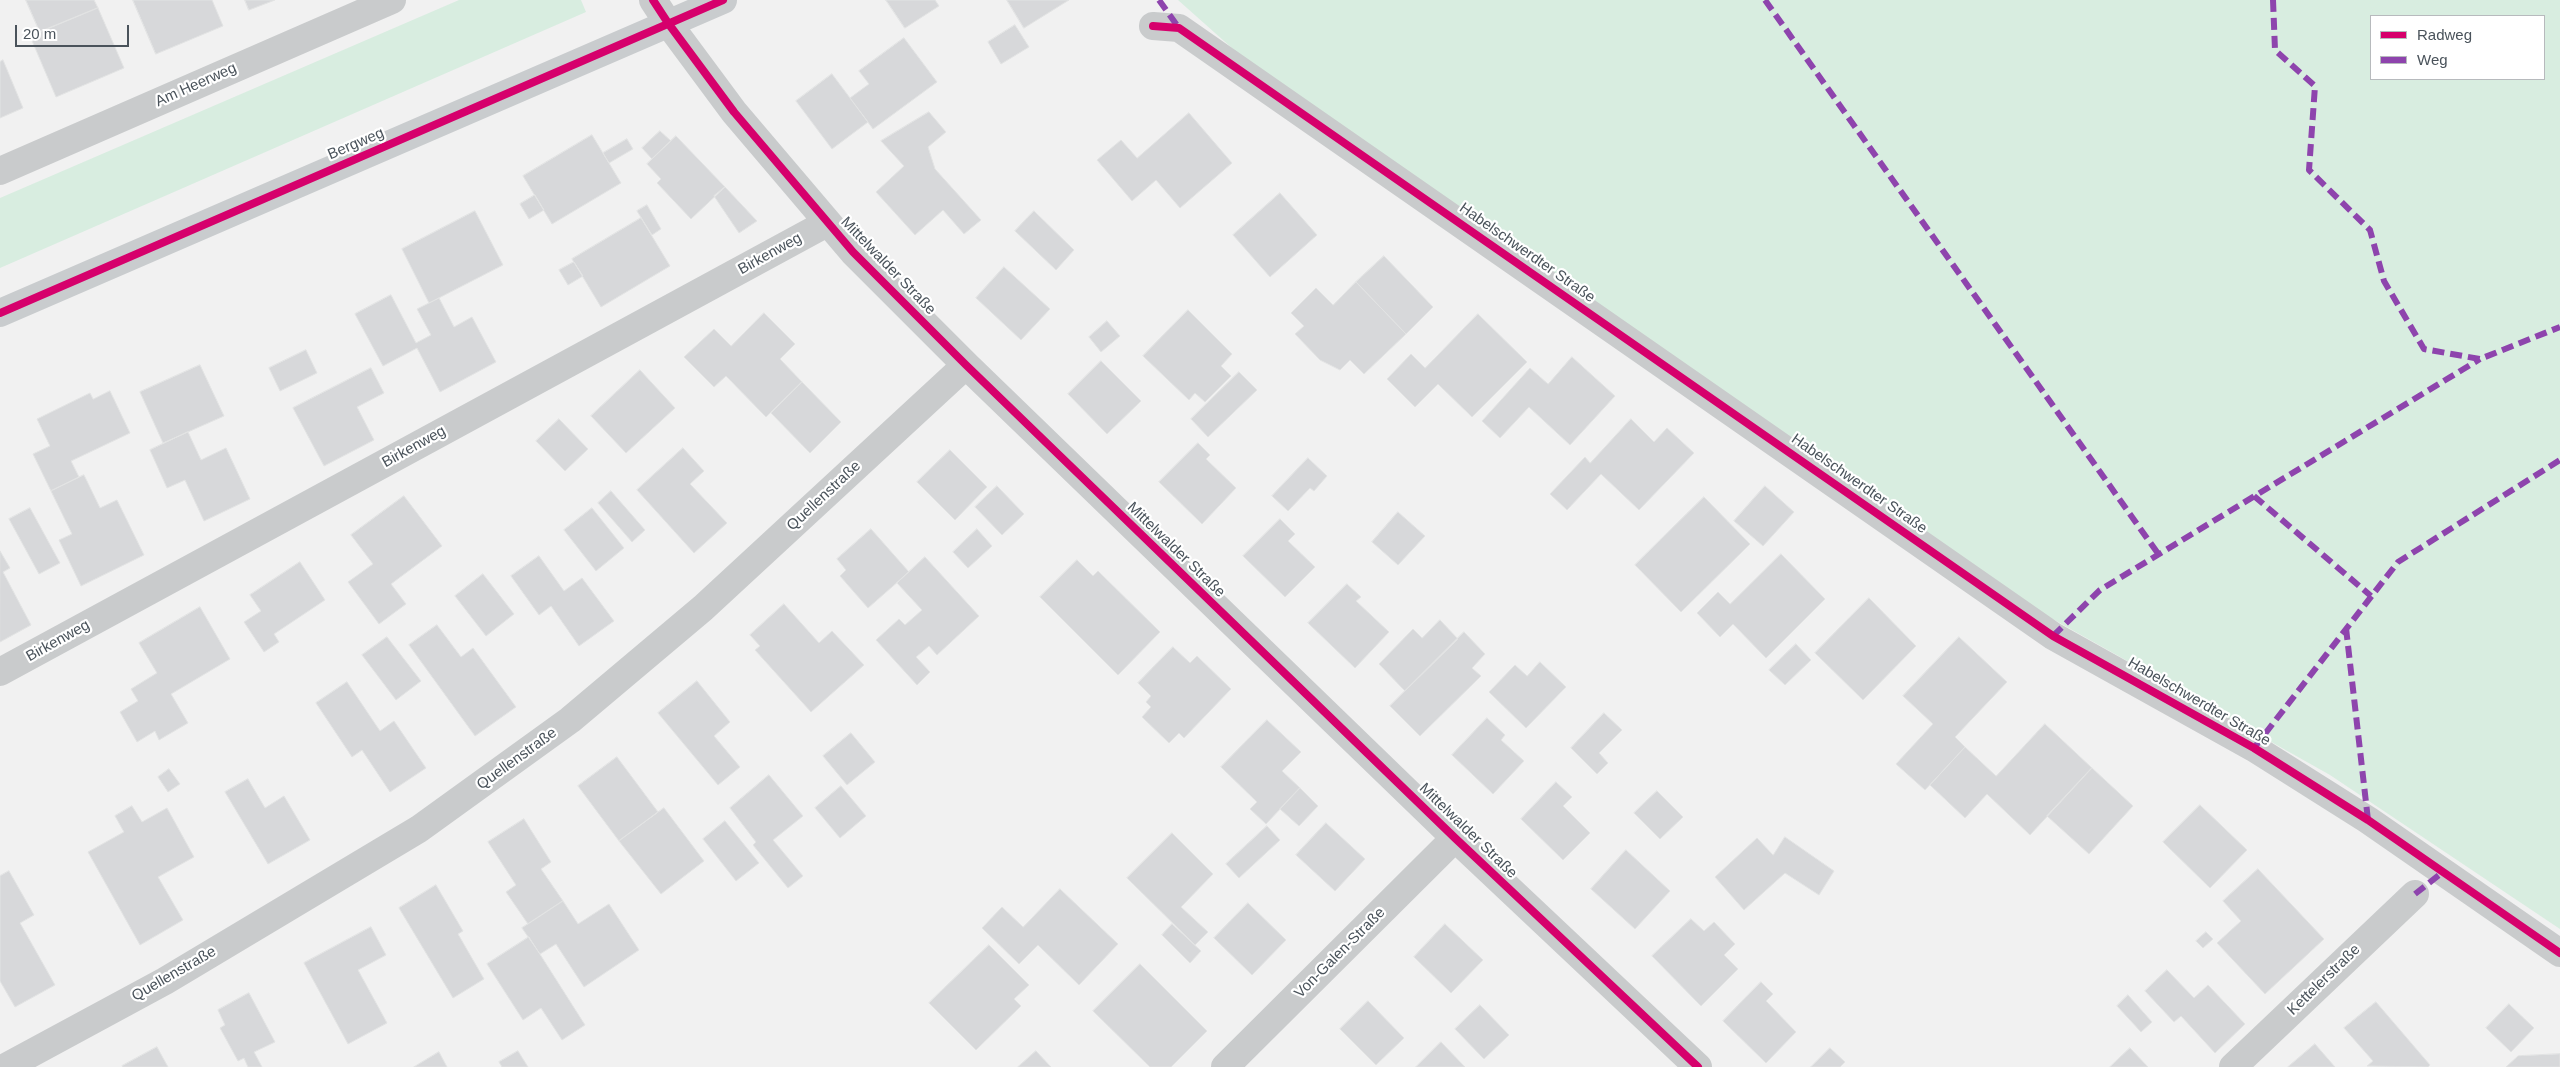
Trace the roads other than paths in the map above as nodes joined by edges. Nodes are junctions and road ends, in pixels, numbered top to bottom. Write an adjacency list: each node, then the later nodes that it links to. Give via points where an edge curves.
1 (392, 0): 6 (street, Am Heerweg)
2 (653, 0): 4 (street, Mittelwalder Straße)
3 (723, 0): 4 (main road, Bergweg)
4 (668, 23): 7 (street, Mittelwalder Straße, via 734,112); 8 (main road, Bergweg)
5 (1153, 26): 13 (street, Habelschwerdter Straße, via 1178,28 1193,38 2053,636 2254,748 2360,814)
6 (0, 171)
7 (828, 222): 9 (street, Mittelwalder Straße, via 853,252); 10 (street, Birkenweg)
8 (0, 313)
9 (966, 365): 11 (street, Mittelwalder Straße); 14 (street, Quellenstraße, via 703,608 570,720 419,829 165,981)
10 (0, 672)
11 (1455, 838): 15 (street, Von-Galen-Straße); 16 (street, Mittelwalder Straße)
12 (2415, 894): 17 (street, Kettelerstraße)
13 (2560, 953)
14 (6, 1067)
15 (1225, 1067)
16 (1698, 1067)
17 (2233, 1067)

